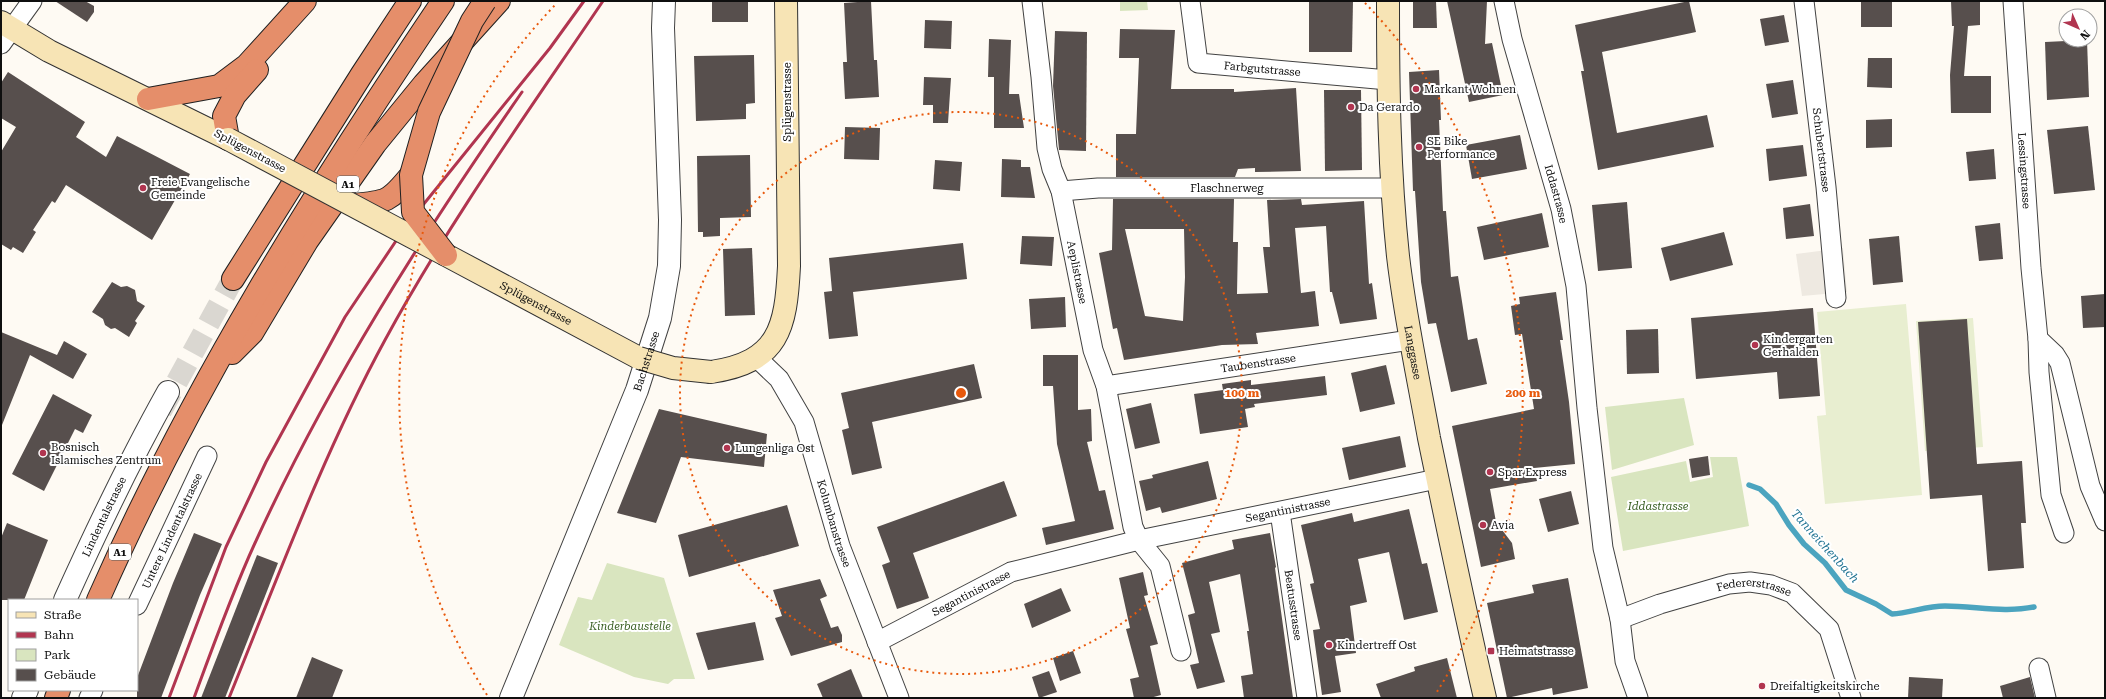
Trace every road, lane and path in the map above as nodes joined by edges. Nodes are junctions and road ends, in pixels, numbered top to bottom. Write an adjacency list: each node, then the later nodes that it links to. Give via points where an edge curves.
1 (32, 1): 16 (street)
2 (306, 1): 18 (highway, via 247,65 219,86)
3 (317, 1): 19 (highway, via 230,102 224,116)
4 (410, 1): 25 (highway)
5 (443, 1): 30 (highway, A1, via 292,232)
6 (486, 1): 20 (highway, bridge, via 472,21 429,112)
7 (499, 1): 30 (highway, A1, via 424,84 375,144 307,241 252,333)
8 (664, 1): 46 (street, Bachstrasse, via 670,220 669,266 660,318 637,390)
9 (786, 1): 29 (main road, Splügenstrasse, via 789,266 786,304 780,328 767,350)
10 (1032, 1): 22 (street, Aeplistrasse, via 1047,148)
11 (1190, 1): 17 (street, Farbgutstrasse, via 1198,63)
12 (1388, 1): 17 (main road, Langgasse)
13 (1504, 1): 42 (street, Iddastrasse, via 1512,39 1561,209 1576,286 1603,548)
14 (1804, 1): 26 (street, Schubertstrasse)
15 (2013, 1): 27 (street, Lessingstrasse)
16 (5, 31): 18 (main road, Splügenstrasse)
17 (1388, 80): 21 (main road, Langgasse)
18 (148, 99): 19 (main road, Splügenstrasse)
19 (228, 139): 23 (main road, Splügenstrasse, bridge)
20 (411, 175): 23 (highway, via 390,199); 24 (highway, bridge, via 413,212)
21 (1393, 188): 22 (street, Flaschnerweg, via 1098,188); 28 (main road, Langgasse, via 1398,256)
22 (1061, 191): 31 (street, Aeplistrasse, via 1093,350)
23 (352, 205): 24 (main road, Splügenstrasse, bridge)
24 (446, 255): 29 (main road, Splügenstrasse, bridge, via 639,358 673,368 711,372 744,365)
25 (233, 279)
26 (1836, 298)
27 (2038, 339): 36 (street, via 2060,363 2090,486); 37 (street, Lessingstrasse, via 2038,372 2050,495)
28 (1410, 340): 31 (street, Taubenstrasse); 34 (main road, Langgasse)
29 (757, 358): 43 (street, Kolumbanstrasse, via 779,379 804,422 840,546)
30 (210, 375): 40 (highway, A1, via 142,504)
31 (1106, 386): 38 (street, Aeplistrasse, via 1133,527)
32 (168, 392): 39 (street, Lindentalstrasse, via 112,497)
33 (207, 456): 41 (street, Untere Lindentalstrasse)
34 (1437, 480): 35 (street, Segantinistrasse); 49 (main road, Langgasse)
35 (1280, 512): 38 (street, Segantinistrasse); 48 (street, Beatusstrasse)
36 (2105, 521)
37 (2064, 533)
38 (1139, 540): 43 (street, Segantinistrasse, via 1012,572); 44 (street, via 1160,566)
39 (65, 599)
40 (98, 599)
41 (138, 603)
42 (1620, 619): 50 (street, Iddastrasse, via 1626,661); 51 (street, Federerstrasse, via 1660,604 1729,584 1771,584 1792,593 1829,629)
43 (877, 642): 47 (street, Kolumbanstrasse)
44 (1181, 651)
45 (2038, 668): 52 (street)
46 (512, 698)
47 (900, 698)
48 (1307, 698)
49 (1485, 698)
50 (1638, 698)
51 (1851, 698)
52 (2046, 698)

